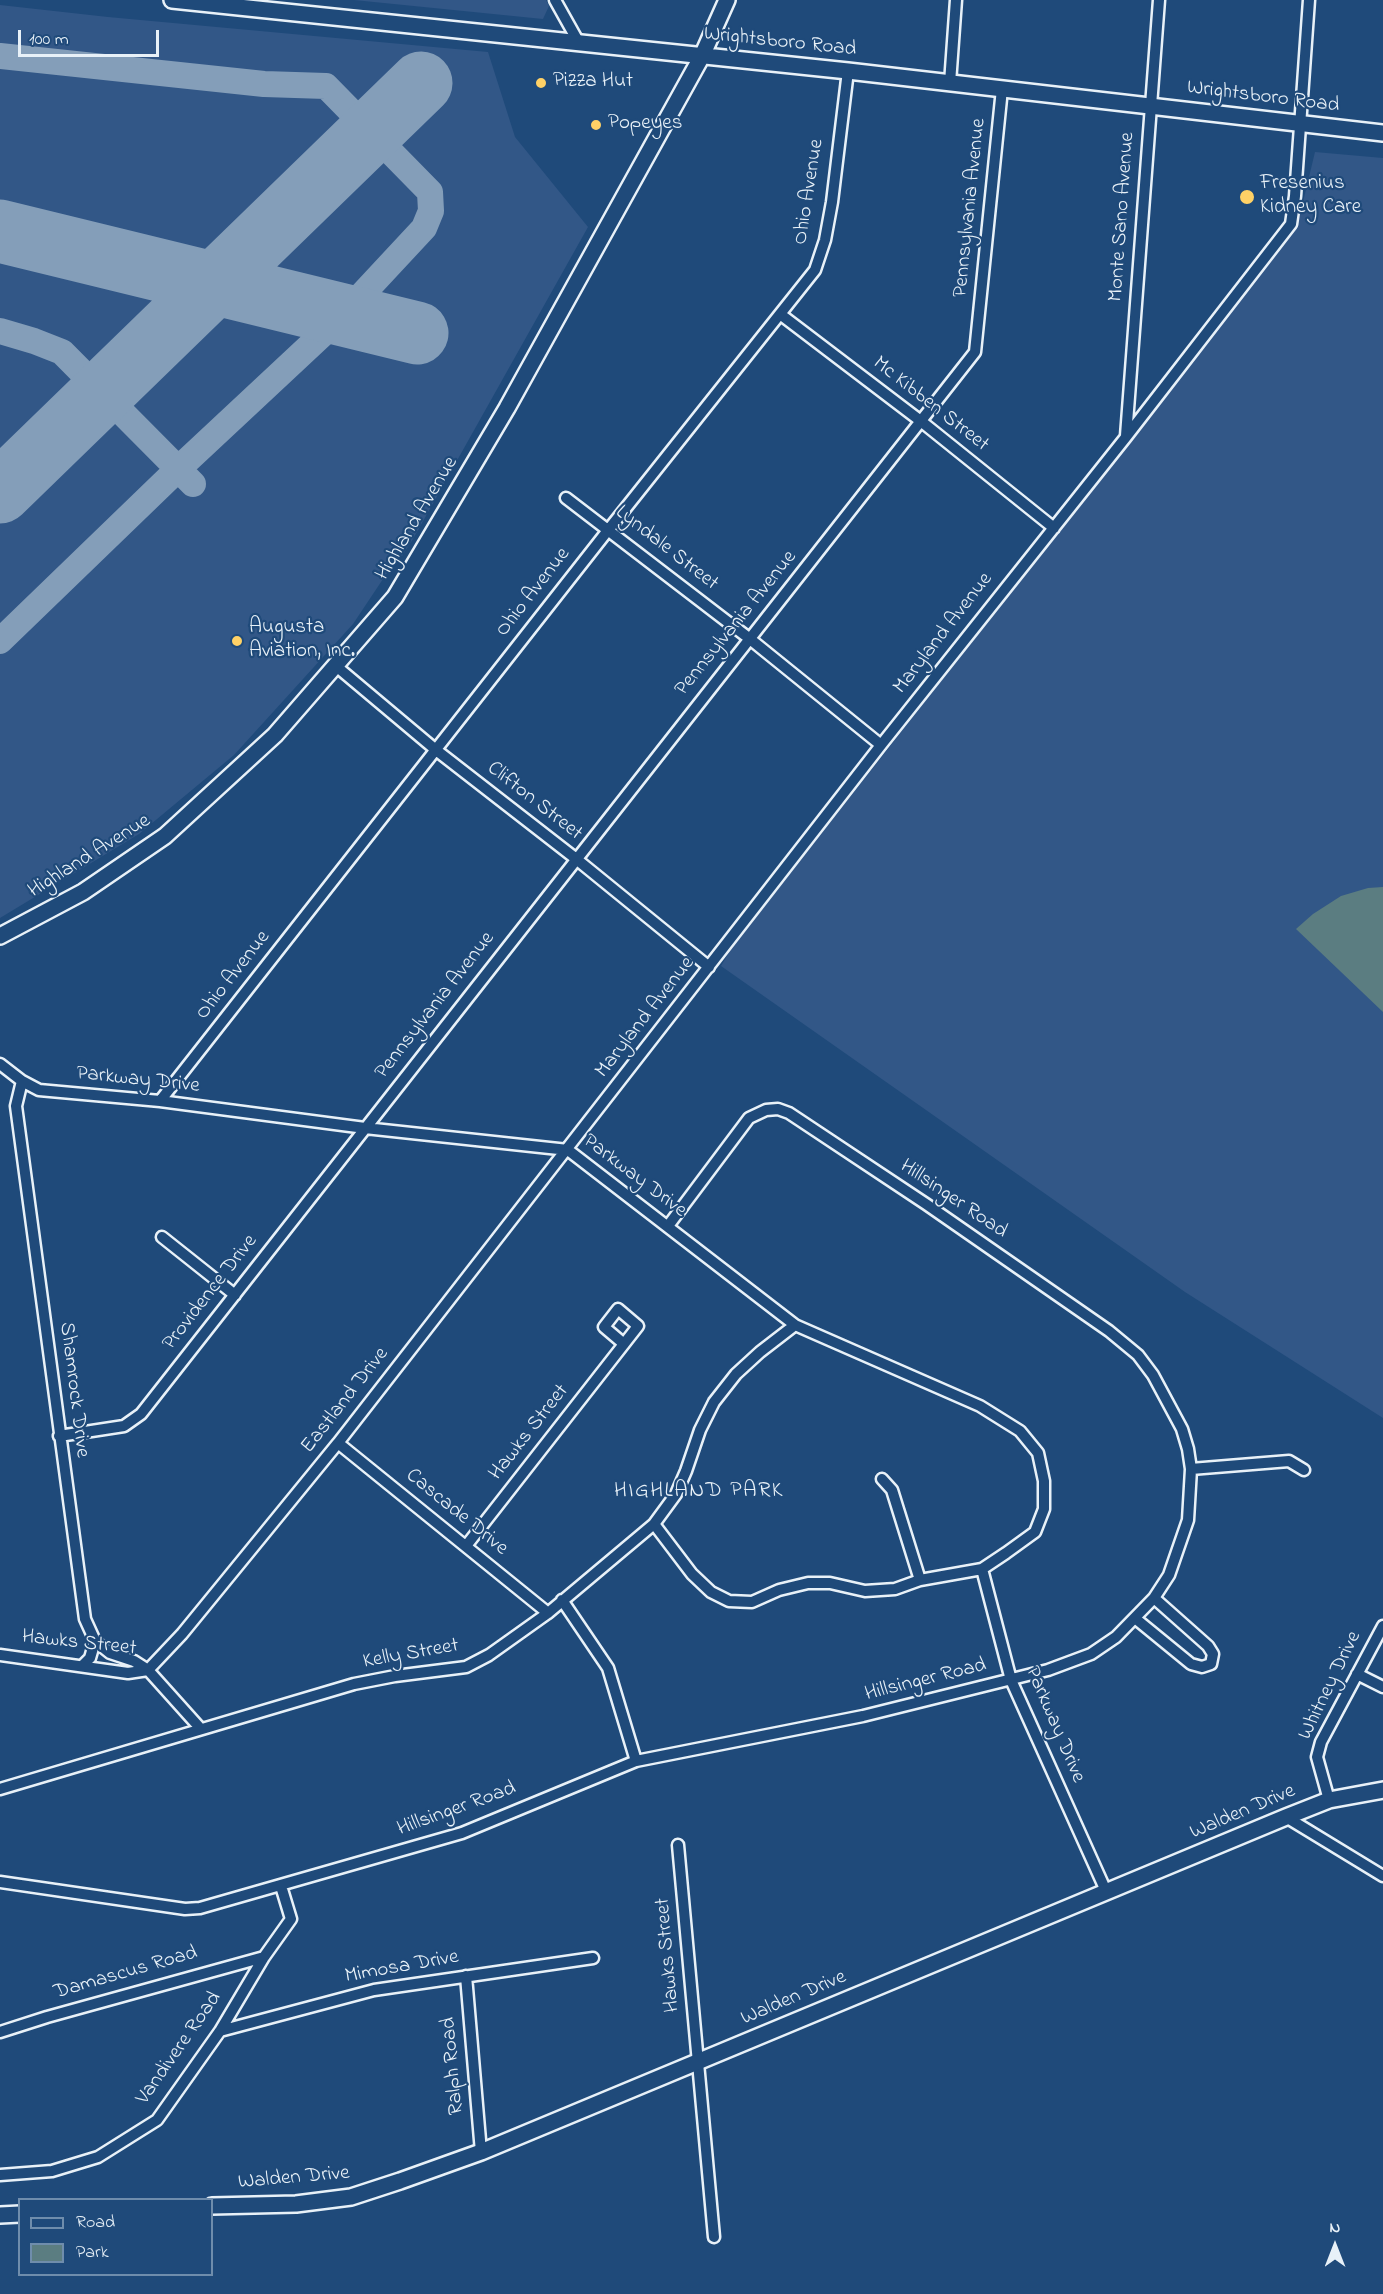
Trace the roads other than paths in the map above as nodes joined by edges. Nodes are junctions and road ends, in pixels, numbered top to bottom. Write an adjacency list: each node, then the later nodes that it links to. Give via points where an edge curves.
1 (172, 0): 7 (main road, Wrightsboro Road)
2 (555, 0): 7 (street)
3 (727, 0): 8 (main road, Highland Avenue)
4 (956, 0): 10 (street)
5 (1159, 0): 12 (street, Monte Sano Avenue)
6 (1309, 0): 13 (street, Maryland Avenue)
7 (579, 43): 8 (main road, Wrightsboro Road)
8 (702, 56): 9 (main road, Wrightsboro Road); 22 (main road, Highland Avenue, via 428,544 395,597)
9 (848, 71): 10 (main road, Wrightsboro Road); 15 (street, Ohio Avenue, via 825,240 815,270)
10 (950, 83): 11 (main road, Wrightsboro Road)
11 (1002, 89): 12 (main road, Wrightsboro Road); 16 (street, Pennsylvania Avenue, via 975,352)
12 (1151, 106): 13 (main road, Wrightsboro Road); 17 (street, Monte Sano Avenue)
13 (1300, 123): 14 (main road, Wrightsboro Road); 17 (street, Maryland Avenue, via 1291,224)
14 (1383, 133)
15 (780, 314): 16 (street, Mc Kibben Street); 20 (street, Ohio Avenue)
16 (922, 422): 19 (street, Mc Kibben Street); 21 (street, Pennsylvania Avenue)
17 (1126, 437): 19 (street, Maryland Avenue)
18 (566, 498): 20 (street, Lyndale Street)
19 (1054, 528): 23 (street, Maryland Avenue)
20 (609, 529): 21 (street, Lyndale Street); 24 (street, Ohio Avenue)
21 (750, 639): 23 (street, Lyndale Street); 25 (street, Pennsylvania Avenue)
22 (336, 666): 24 (street, Clifton Street); 26 (main road, Highland Avenue, via 275,735 165,836 83,892)
23 (881, 745): 27 (street, Maryland Avenue)
24 (436, 750): 25 (street, Clifton Street); 30 (street, Ohio Avenue)
25 (575, 858): 27 (street, Clifton Street); 31 (street, Pennsylvania Avenue)
26 (0, 936)
27 (709, 967): 32 (street, Maryland Avenue)
28 (0, 1064): 29 (street, Parkway Drive)
29 (22, 1081): 30 (street, Parkway Drive, via 39,1090); 38 (street, Shamrock Drive, via 16,1106)
30 (160, 1101): 31 (street, Parkway Drive)
31 (365, 1128): 32 (street, Parkway Drive); 35 (street, Providence Drive)
32 (568, 1150): 33 (street, Parkway Drive); 39 (street, Eastland Drive)
33 (668, 1226): 36 (street, Parkway Drive); 40 (street, Hillsinger Road, via 749,1119 766,1110 789,1113 935,1210 1138,1355 1182,1429)
34 (162, 1237): 35 (street)
35 (235, 1295): 38 (street, Providence Drive, via 141,1414 124,1426)
36 (795, 1325): 43 (street, Kelly Street, via 736,1374 714,1402 699,1430 676,1494); 45 (street, Parkway Drive, via 980,1406 1020,1431 1038,1453 1044,1509 1035,1532)
37 (624, 1344): 44 (street, Hawks Street)
38 (59, 1436): 52 (street, Shamrock Drive, via 85,1619)
39 (338, 1443): 44 (street, Cascade Drive); 55 (street, Eastland Drive)
40 (1191, 1469): 41 (street, via 1289,1461); 47 (street, Hillsinger Road, via 1188,1520 1169,1575)
41 (1304, 1470)
42 (882, 1479): 46 (street, via 892,1490)
43 (654, 1524): 46 (street, via 692,1574 711,1592 729,1601 752,1602 808,1583 830,1583 865,1591 895,1589); 48 (street, Kelly Street)
44 (466, 1546): 49 (street, Cascade Drive)
45 (982, 1569): 46 (street); 57 (street, Parkway Drive)
46 (920, 1580)
47 (1154, 1598): 50 (street, Hillsinger Road); 50 (street, via 1208,1646 1213,1654 1211,1664 1191,1664)
48 (562, 1600): 49 (street, Kelly Street); 60 (street, via 608,1668)
49 (548, 1613): 59 (street, Kelly Street, via 466,1667 354,1684)
50 (1136, 1619): 57 (street, Hillsinger Road, via 1090,1654)
51 (1383, 1626): 56 (street, Whitney Drive)
52 (95, 1641): 54 (street, via 90,1658); 55 (street, via 110,1653)
53 (0, 1655): 54 (street, Hawks Street)
54 (82, 1666): 55 (street, Hawks Street, via 128,1673)
55 (148, 1670): 59 (street, Hawks Street)
56 (1357, 1674): 58 (street); 63 (street, Whitney Drive, via 1317,1757)
57 (1011, 1680): 60 (street, Hillsinger Road, via 863,1716); 69 (street, Parkway Drive)
58 (1383, 1687)
59 (200, 1728): 61 (street, Kelly Street)
60 (636, 1761): 68 (street, Hillsinger Road, via 462,1833)
61 (0, 1790)
62 (1383, 1790): 63 (main road, Walden Drive)
63 (1329, 1800): 64 (main road, Walden Drive)
64 (1286, 1817): 66 (street); 69 (main road, Walden Drive)
65 (678, 1845): 75 (street, Hawks Street)
66 (1383, 1876)
67 (0, 1882): 68 (street, Hillsinger Road, via 185,1909)
68 (281, 1886): 70 (street, Vandivere Road, via 291,1918)
69 (1106, 1891): 75 (main road, Walden Drive)
70 (264, 1957): 73 (street, Vandivere Road); 74 (street, Damascus Road)
71 (593, 1958): 72 (street, Mimosa Drive)
72 (466, 1976): 73 (street, Mimosa Drive, via 374,1990); 76 (street, Ralph Road)
73 (220, 2031): 77 (street, Vandivere Road, via 157,2120 124,2142 98,2157 52,2171)
74 (0, 2032)
75 (698, 2061): 76 (main road, Walden Drive); 81 (street, Hawks Street)
76 (481, 2152): 78 (main road, Walden Drive, via 351,2197 296,2204)
77 (0, 2175)
78 (213, 2206)
79 (18, 2214): 80 (main road)
80 (0, 2215)
81 (714, 2237)

